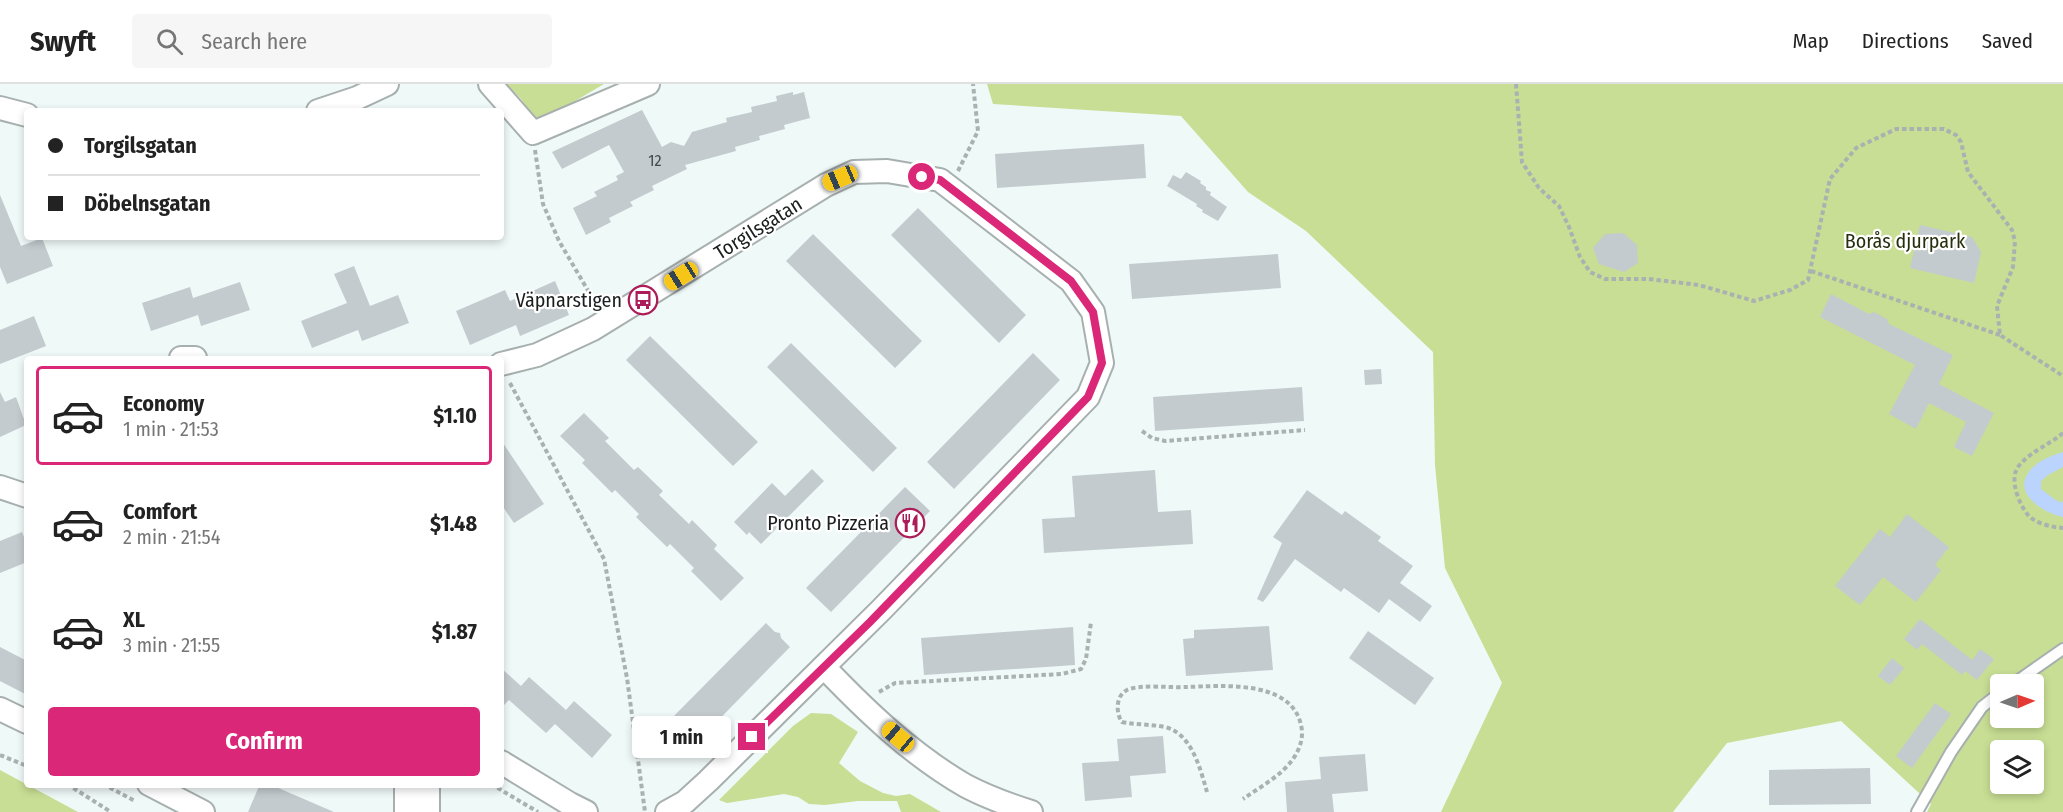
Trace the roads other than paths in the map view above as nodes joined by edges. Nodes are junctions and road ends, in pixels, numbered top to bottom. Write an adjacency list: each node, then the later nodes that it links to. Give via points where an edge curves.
1 (387, 84): 5 (street)
2 (490, 84): 3 (street, via 533,133)
3 (648, 84)
4 (0, 108): 6 (street)
5 (327, 108)
6 (24, 114)
7 (504, 371): 11 (street, Torgilsgatan, via 606,322 826,184 854,172 886,171 940,180 1071,281 1093,312 1102,363 1088,397)
8 (0, 487): 9 (street)
9 (24, 495)
10 (2063, 649): 12 (lane)
11 (824, 667): 24 (street, via 708,781); 25 (street, via 913,750 967,786)
12 (2027, 674)
13 (1990, 701): 26 (lane, via 1951,752)
14 (0, 709): 15 (street)
15 (24, 721)
16 (504, 764): 23 (street)
17 (406, 788): 21 (street)
18 (428, 788): 22 (street)
19 (143, 793): 20 (street)
20 (203, 812)
21 (406, 812)
22 (428, 812)
23 (586, 812)
24 (667, 812)
25 (1031, 812)
26 (1917, 812)

